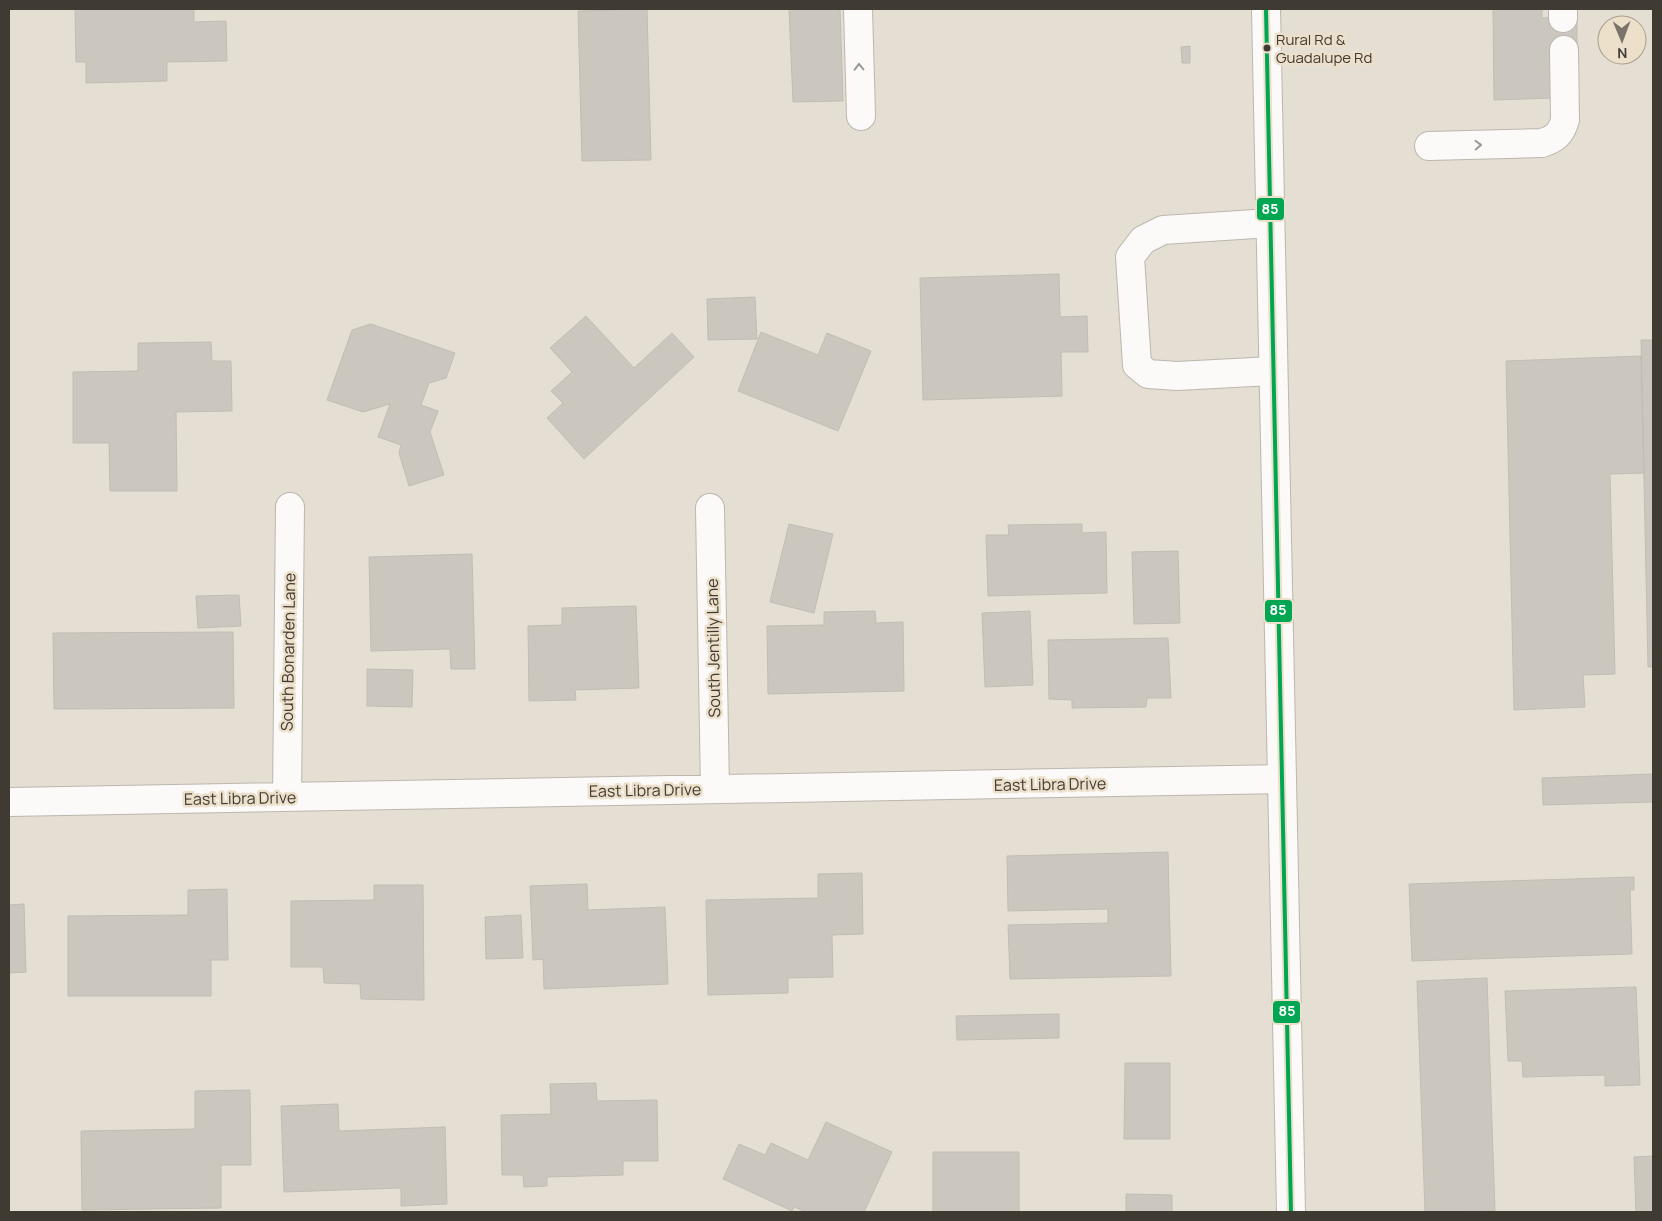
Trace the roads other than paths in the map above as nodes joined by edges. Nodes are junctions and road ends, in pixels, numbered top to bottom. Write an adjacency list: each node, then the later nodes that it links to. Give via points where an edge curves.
1 (858, 9): 4 (street, one-way to 1)
2 (1266, 9): 6 (street)
3 (1564, 50): 5 (street, one-way to 3, via 1542,143 1554,139 1565,120)
4 (861, 116)
5 (1430, 146)
6 (1270, 224): 7 (street); 7 (street, via 1163,230 1143,240 1130,257 1137,365 1148,374 1177,376)
7 (1273, 371): 10 (street)
8 (290, 508): 12 (street, South Bonarden Lane)
9 (710, 508): 11 (street, South Jentilly Lane)
10 (1281, 779): 11 (street, East Libra Drive); 14 (street)
11 (715, 789): 12 (street, East Libra Drive)
12 (287, 797): 13 (street, East Libra Drive)
13 (9, 802)
14 (1291, 1212)

